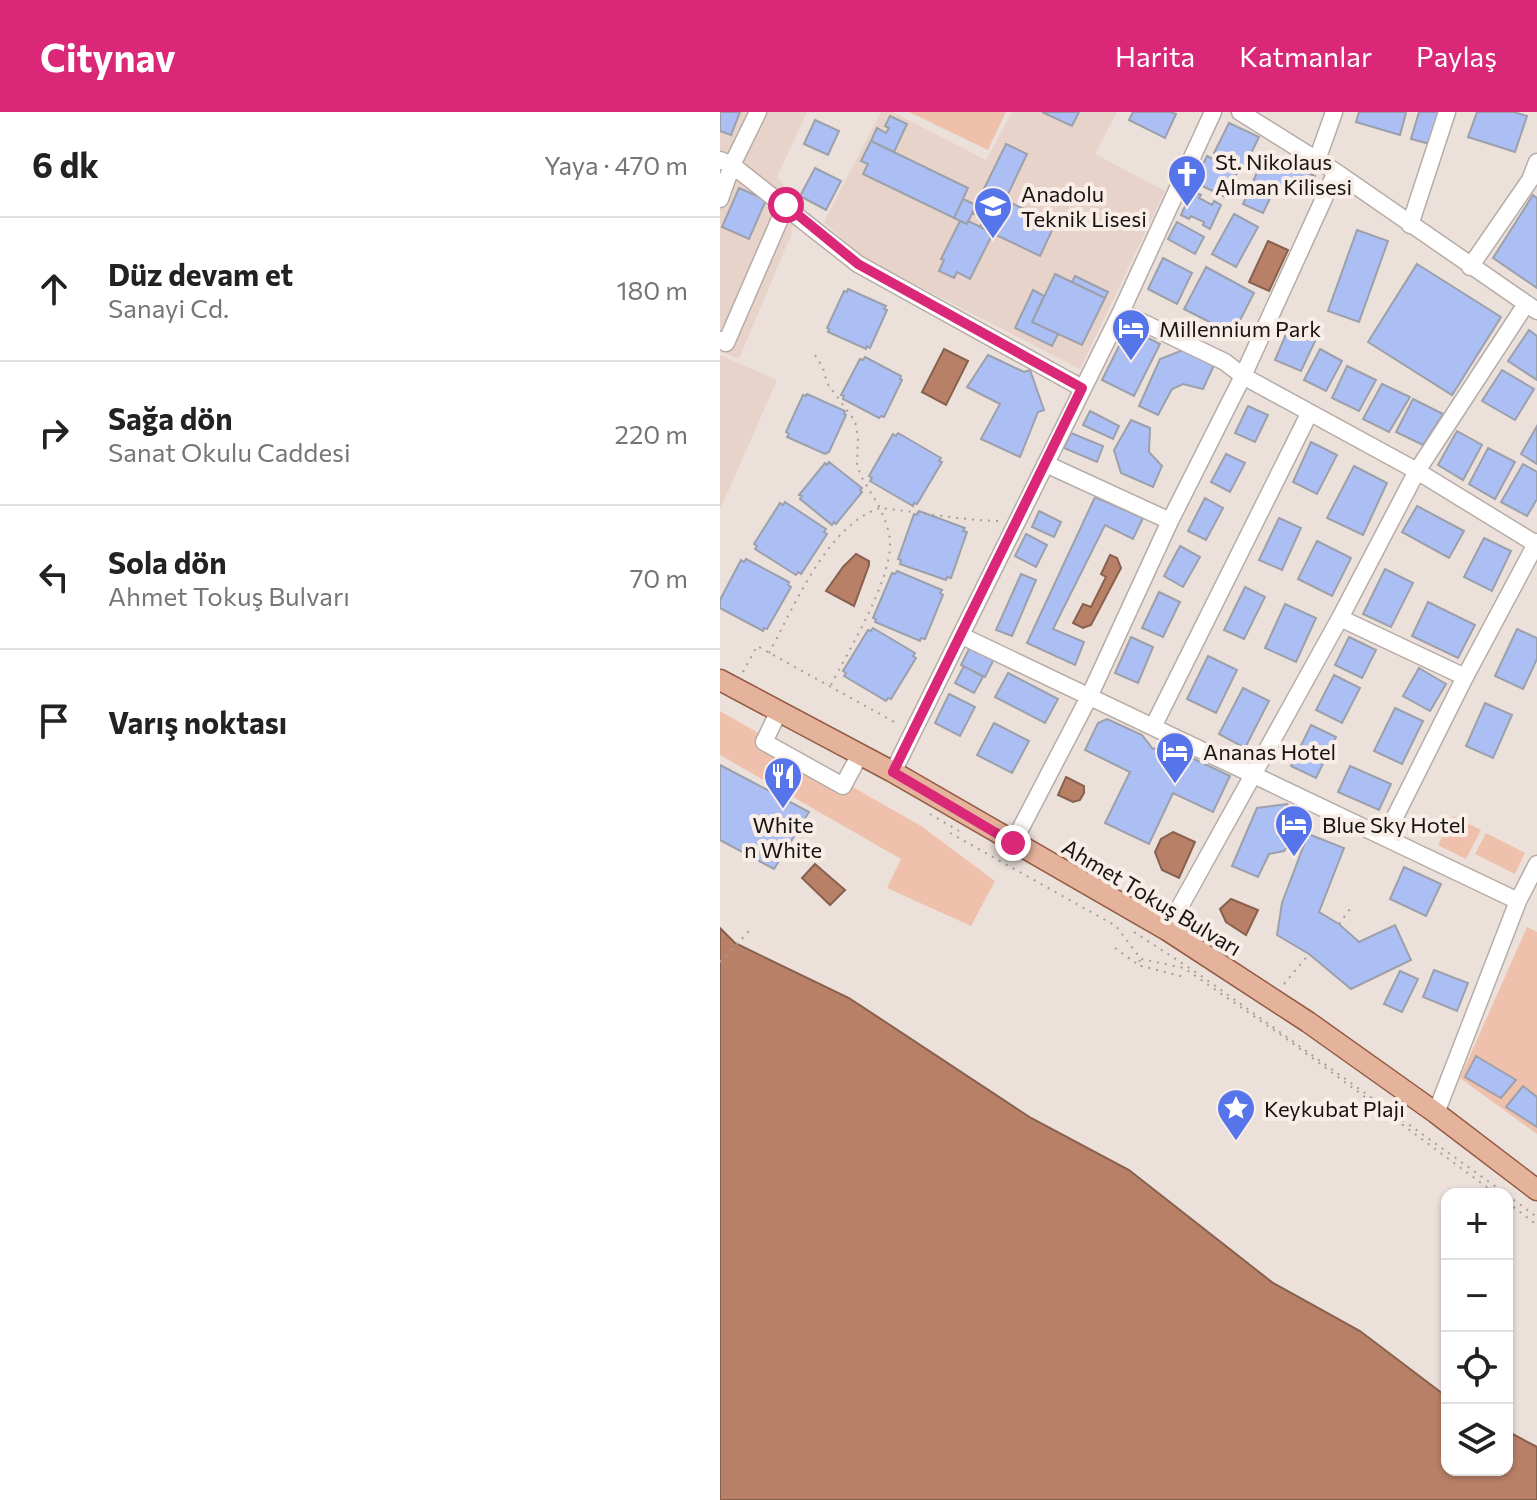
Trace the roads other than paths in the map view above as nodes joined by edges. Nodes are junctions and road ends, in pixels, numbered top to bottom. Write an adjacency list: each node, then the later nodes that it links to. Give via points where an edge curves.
1 (758, 112): 7 (street)
2 (1213, 112): 16 (street)
3 (1240, 112): 6 (street)
4 (1334, 112): 6 (street)
5 (1447, 112): 13 (street)
6 (1317, 160): 9 (street)
7 (726, 162): 11 (street); 12 (street)
8 (1537, 162): 10 (street)
9 (1336, 172): 13 (street); 18 (street)
10 (1533, 183): 14 (street)
11 (720, 199)
12 (786, 205): 17 (street, via 726,343); 19 (street, via 858,264)
13 (1410, 225): 14 (street)
14 (1470, 267): 15 (street)
15 (1532, 307): 22 (street)
16 (1121, 312): 18 (street, via 1225,362); 19 (street)
17 (720, 340)
18 (1243, 376): 20 (street); 23 (street)
19 (1082, 388): 21 (street)
20 (1309, 414): 22 (street); 31 (street)
21 (1046, 464): 23 (street); 26 (street)
22 (1417, 471): 24 (street); 25 (street)
23 (1170, 521): 29 (street)
24 (1536, 543): 27 (street)
25 (1340, 618): 27 (street); 34 (street)
26 (962, 636): 29 (street); 33 (street)
27 (1465, 677): 35 (street)
28 (720, 680): 30 (main road, Ahmet Tokuş Bulvarı)
29 (1089, 697): 31 (street); 36 (street)
30 (779, 711): 32 (main road, Ahmet Tokuş Bulvarı); 32 (street, via 764,742 843,786)
31 (1153, 727): 34 (street)
32 (860, 754): 33 (main road, Ahmet Tokuş Bulvarı)
33 (893, 772): 36 (main road, Ahmet Tokuş Bulvarı)
34 (1253, 776): 35 (street); 39 (street)
35 (1385, 837): 38 (street)
36 (1013, 843): 39 (main road, Ahmet Tokuş Bulvarı)
37 (1537, 864): 38 (street)
38 (1518, 901): 40 (street)
39 (1167, 930): 40 (main road, Ahmet Tokuş Bulvarı)
40 (1436, 1113): 41 (main road, Ahmet Tokuş Bulvarı)
41 (1537, 1190)

